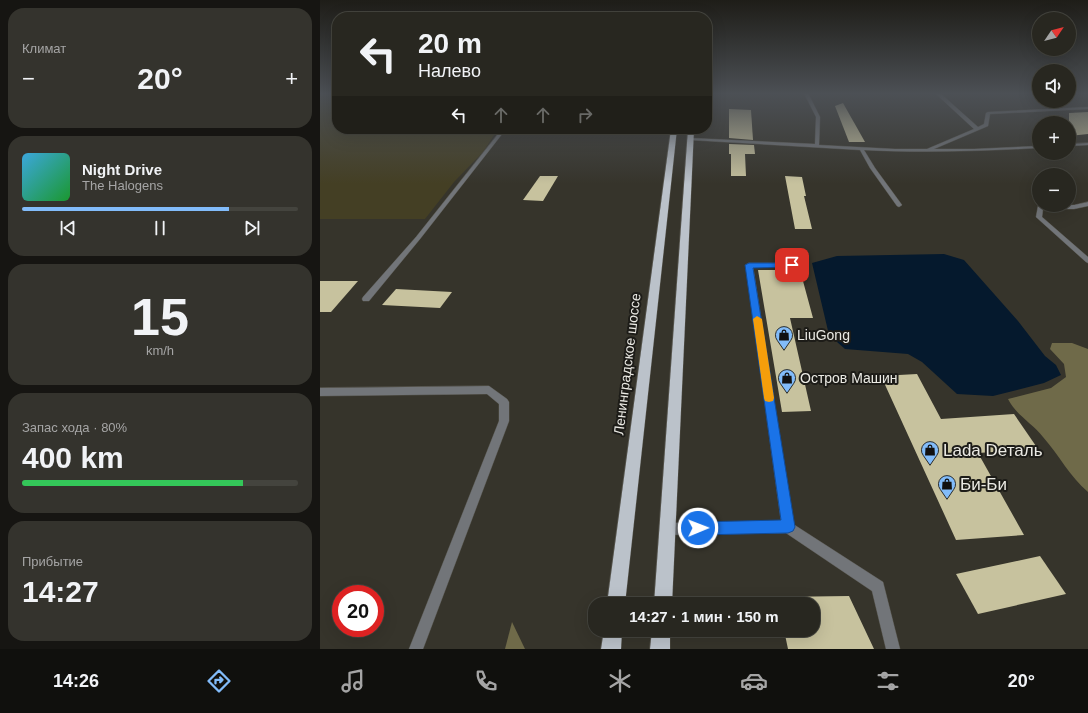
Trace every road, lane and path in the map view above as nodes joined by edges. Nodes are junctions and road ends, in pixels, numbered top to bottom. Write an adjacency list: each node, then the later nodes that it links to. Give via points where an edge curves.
1 (818, 123): 10 (lane)
2 (970, 123): 4 (lane)
3 (986, 123): 4 (lane)
4 (977, 129): 13 (lane)
5 (500, 134): 18 (lane)
6 (673, 134): 22 (highway, Ленинградское шоссе)
7 (690, 134): 10 (lane); 21 (highway)
8 (1088, 144): 9 (lane)
9 (1076, 145)
10 (817, 146): 12 (lane)
11 (1032, 147): 13 (lane)
12 (861, 148): 13 (lane); 15 (lane)
13 (927, 150)
14 (1088, 204): 16 (lane, via 1074,207 1040,206 1039,217)
15 (899, 205)
16 (1088, 261)
17 (792, 265): 20 (lane, via 749,265)
18 (366, 299)
19 (320, 392): 26 (lane, via 490,390 504,402 504,421)
20 (788, 527): 21 (lane); 29 (lane, via 878,587)
21 (667, 529): 23 (highway)
22 (617, 597)
23 (663, 597)
24 (612, 637): 27 (highway)
25 (661, 637): 28 (highway)
26 (416, 649)
27 (611, 649)
28 (660, 649)
29 (893, 649)

